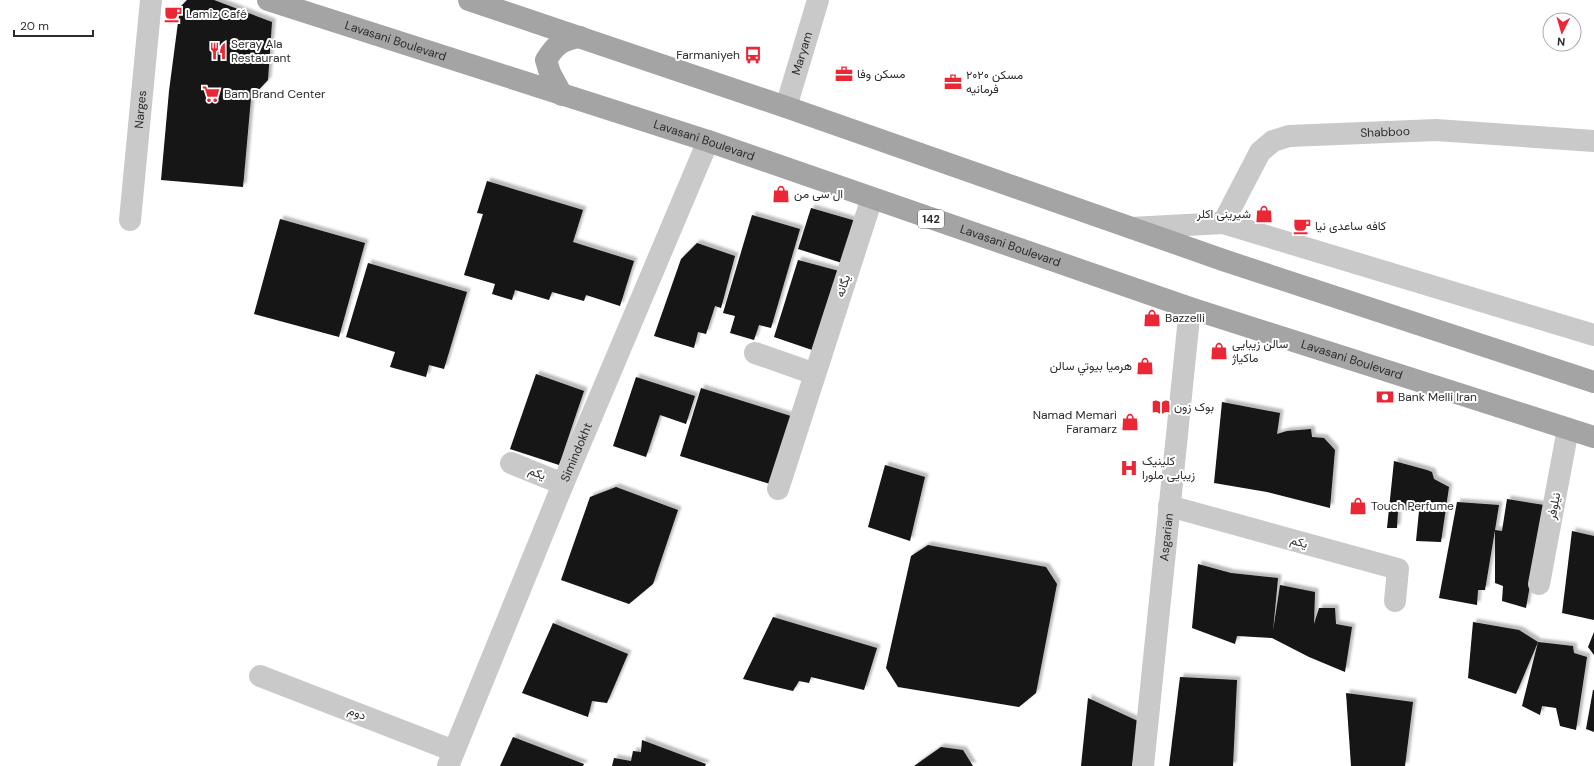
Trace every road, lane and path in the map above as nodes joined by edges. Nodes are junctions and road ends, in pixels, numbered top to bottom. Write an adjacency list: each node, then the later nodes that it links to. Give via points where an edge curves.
1 (152, 0): 11 (street, Narges)
2 (268, 0): 6 (main road, Lavasani Boulevard / 142)
3 (469, 0): 5 (main road)
4 (818, 0): 7 (street, Maryam)
5 (580, 37): 6 (main road, via 566,40 554,47 546,60); 7 (main road)
6 (562, 95): 9 (main road, Lavasani Boulevard / 142)
7 (786, 107): 13 (main road)
8 (1594, 140): 12 (street, Shabboo, via 1436,130 1289,136 1273,140 1260,152)
9 (708, 141): 10 (main road, Lavasani Boulevard / 142); 22 (street, Simindokht)
10 (872, 198): 14 (main road, Lavasani Boulevard / 142); 17 (street, یگانه)
11 (130, 220)
12 (1223, 223): 13 (street); 15 (street)
13 (1131, 228): 18 (main road)
14 (1190, 308): 19 (main road, Lavasani Boulevard / 142); 24 (street, Asgarian)
15 (1594, 335)
16 (755, 353): 17 (street)
17 (815, 374): 23 (street, یگانه)
18 (1594, 382)
19 (1568, 429): 20 (main road, Lavasani Boulevard / 142); 25 (street, نیلوفر)
20 (1594, 437)
21 (511, 463): 22 (street, یکم)
22 (563, 484): 28 (street, Simindokht)
23 (778, 489)
24 (1169, 506): 26 (street, یکم, via 1398,569); 29 (street, Asgarian)
25 (1539, 584)
26 (1395, 601)
27 (260, 676): 28 (street, دوم)
28 (451, 758)
29 (1143, 766)

